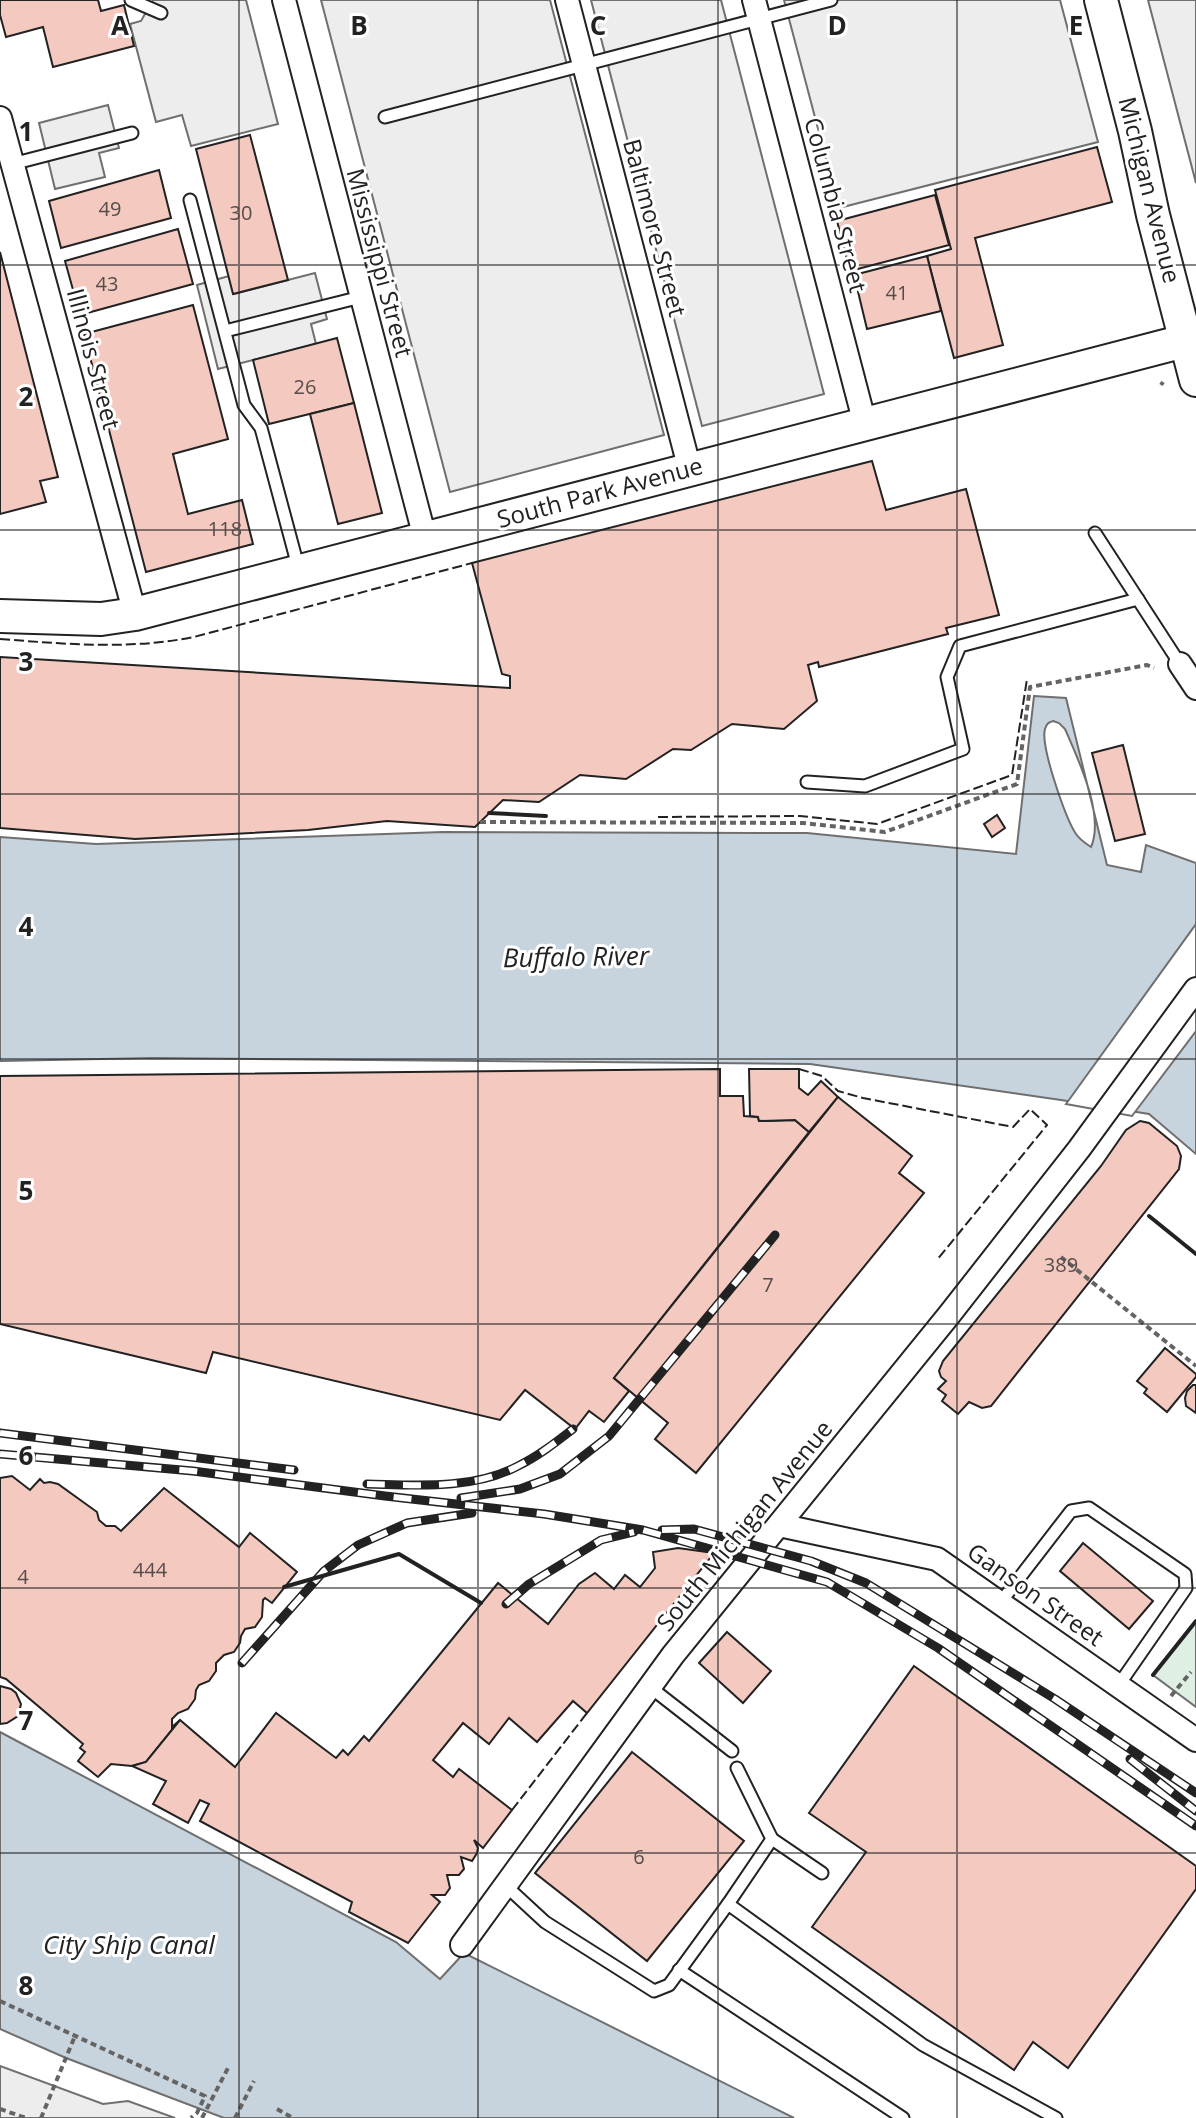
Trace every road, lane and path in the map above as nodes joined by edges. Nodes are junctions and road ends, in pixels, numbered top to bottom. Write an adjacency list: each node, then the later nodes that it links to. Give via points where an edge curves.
1 (131, 0): 7 (lane)
2 (284, 0): 14 (street, Mississippi Street)
3 (567, 0): 8 (street, Baltimore Street)
4 (831, 0): 6 (lane)
5 (1101, 0): 16 (street, Michigan Avenue, via 1153,215)
6 (756, 10): 8 (lane); 18 (street, Columbia Street)
7 (161, 13)
8 (584, 65): 9 (lane); 19 (street, Baltimore Street)
9 (385, 117)
10 (0, 118): 12 (street, Illinois Street)
11 (132, 133): 12 (lane)
12 (12, 164): 24 (street, Illinois Street)
13 (190, 200): 15 (lane)
14 (361, 297): 15 (lane); 21 (street, Mississippi Street)
15 (225, 331): 22 (lane, via 244,405 261,428)
16 (1191, 339): 17 (street, Michigan Avenue); 18 (street, South Park Avenue)
17 (1196, 380)
18 (865, 424): 19 (street, South Park Avenue)
19 (690, 470): 21 (street, South Park Avenue)
20 (1095, 533): 23 (lane)
21 (425, 538): 22 (street, South Park Avenue)
22 (299, 571): 24 (street, South Park Avenue)
23 (1138, 599): 26 (lane); 28 (lane, via 960,646 947,677 963,749 865,786)
24 (135, 614): 25 (street, South Park Avenue, via 101,619)
25 (0, 616)
26 (1180, 664): 27 (street)
27 (1196, 688)
28 (807, 782)
29 (1196, 989): 32 (street, South Michigan Avenue, via 1079,1149)
30 (1061, 1257): 31 (path)
31 (1196, 1366)
32 (779, 1525): 33 (street, Ganson Street, via 937,1559); 36 (street, South Michigan Avenue)
33 (1000, 1603): 35 (street, Ganson Street); 35 (lane, via 1071,1511 1089,1508 1185,1574 1186,1588)
34 (1191, 1672): 37 (path)
35 (1118, 1686): 38 (street, Ganson Street)
36 (650, 1687): 39 (lane); 43 (street, South Michigan Avenue)
37 (1171, 1696)
38 (1196, 1740)
39 (732, 1751)
40 (737, 1768): 41 (lane)
41 (772, 1839): 42 (lane); 44 (lane)
42 (822, 1873)
43 (506, 1886): 45 (street, South Michigan Avenue); 46 (lane, via 545,1922 654,1991 669,1985)
44 (728, 1904): 46 (lane); 60 (lane, via 923,2045)
45 (462, 1945)
46 (679, 1970): 59 (lane)
47 (0, 2001): 48 (path)
48 (75, 2036): 54 (path); 55 (path, via 205,2096)
49 (228, 2068): 56 (path)
50 (254, 2081): 57 (path)
51 (0, 2109): 53 (path)
52 (277, 2109): 58 (path)
53 (26, 2118)
54 (41, 2118)
55 (191, 2118)
56 (202, 2118)
57 (235, 2118)
58 (293, 2118)
59 (903, 2118)
60 (1056, 2118)

